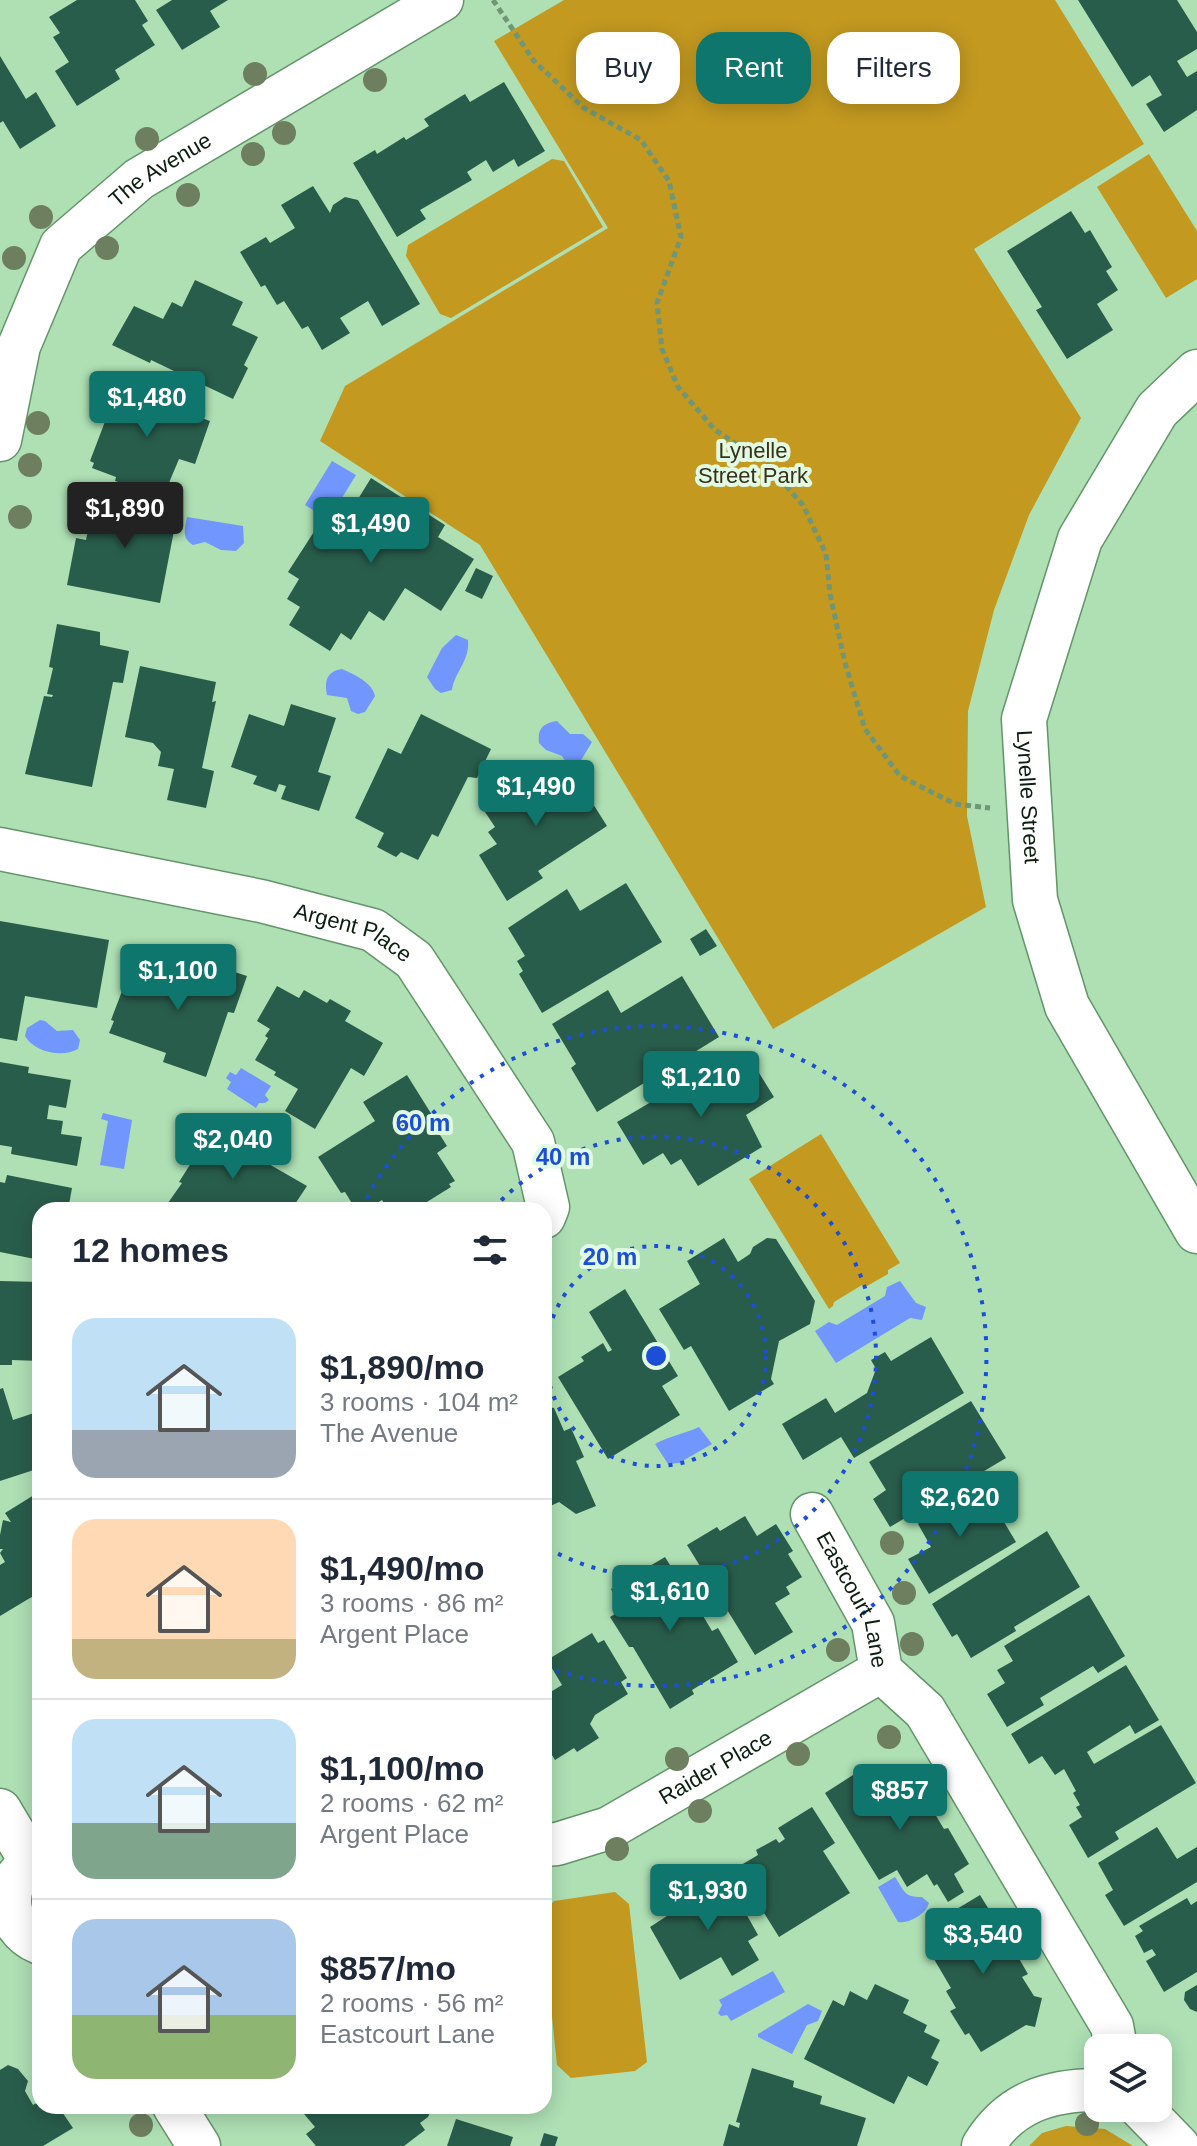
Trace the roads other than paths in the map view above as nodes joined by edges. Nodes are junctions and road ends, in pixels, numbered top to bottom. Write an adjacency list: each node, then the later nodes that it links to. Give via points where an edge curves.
1 (442, 0): 3 (street, The Avenue, via 139,179 61,246 19,346)
2 (1197, 372): 6 (street, Lynelle Street, via 1157,410 1080,539 1024,719 1035,900 1067,1006)
3 (0, 440)
4 (0, 849): 5 (street, Argent Place, via 261,901 373,930 414,960 533,1142)
5 (547, 1202)
6 (1197, 1231)
7 (812, 1514): 8 (street, Eastcourt Lane, via 873,1623)
8 (881, 1671): 10 (street, Raider Place, via 609,1828); 14 (street, Eastcourt Lane, via 925,1711)
9 (0, 1810): 11 (street)
10 (552, 1844)
11 (32, 1854)
12 (32, 1863): 13 (street, via 19,1871 8,1900 17,1928)
13 (32, 1940)
14 (1113, 2034)
15 (1084, 2091): 19 (street, via 1028,2103 1004,2119)
16 (179, 2114): 18 (street)
17 (1155, 2122): 20 (street)
18 (199, 2146)
19 (983, 2146)
20 (1178, 2146)

